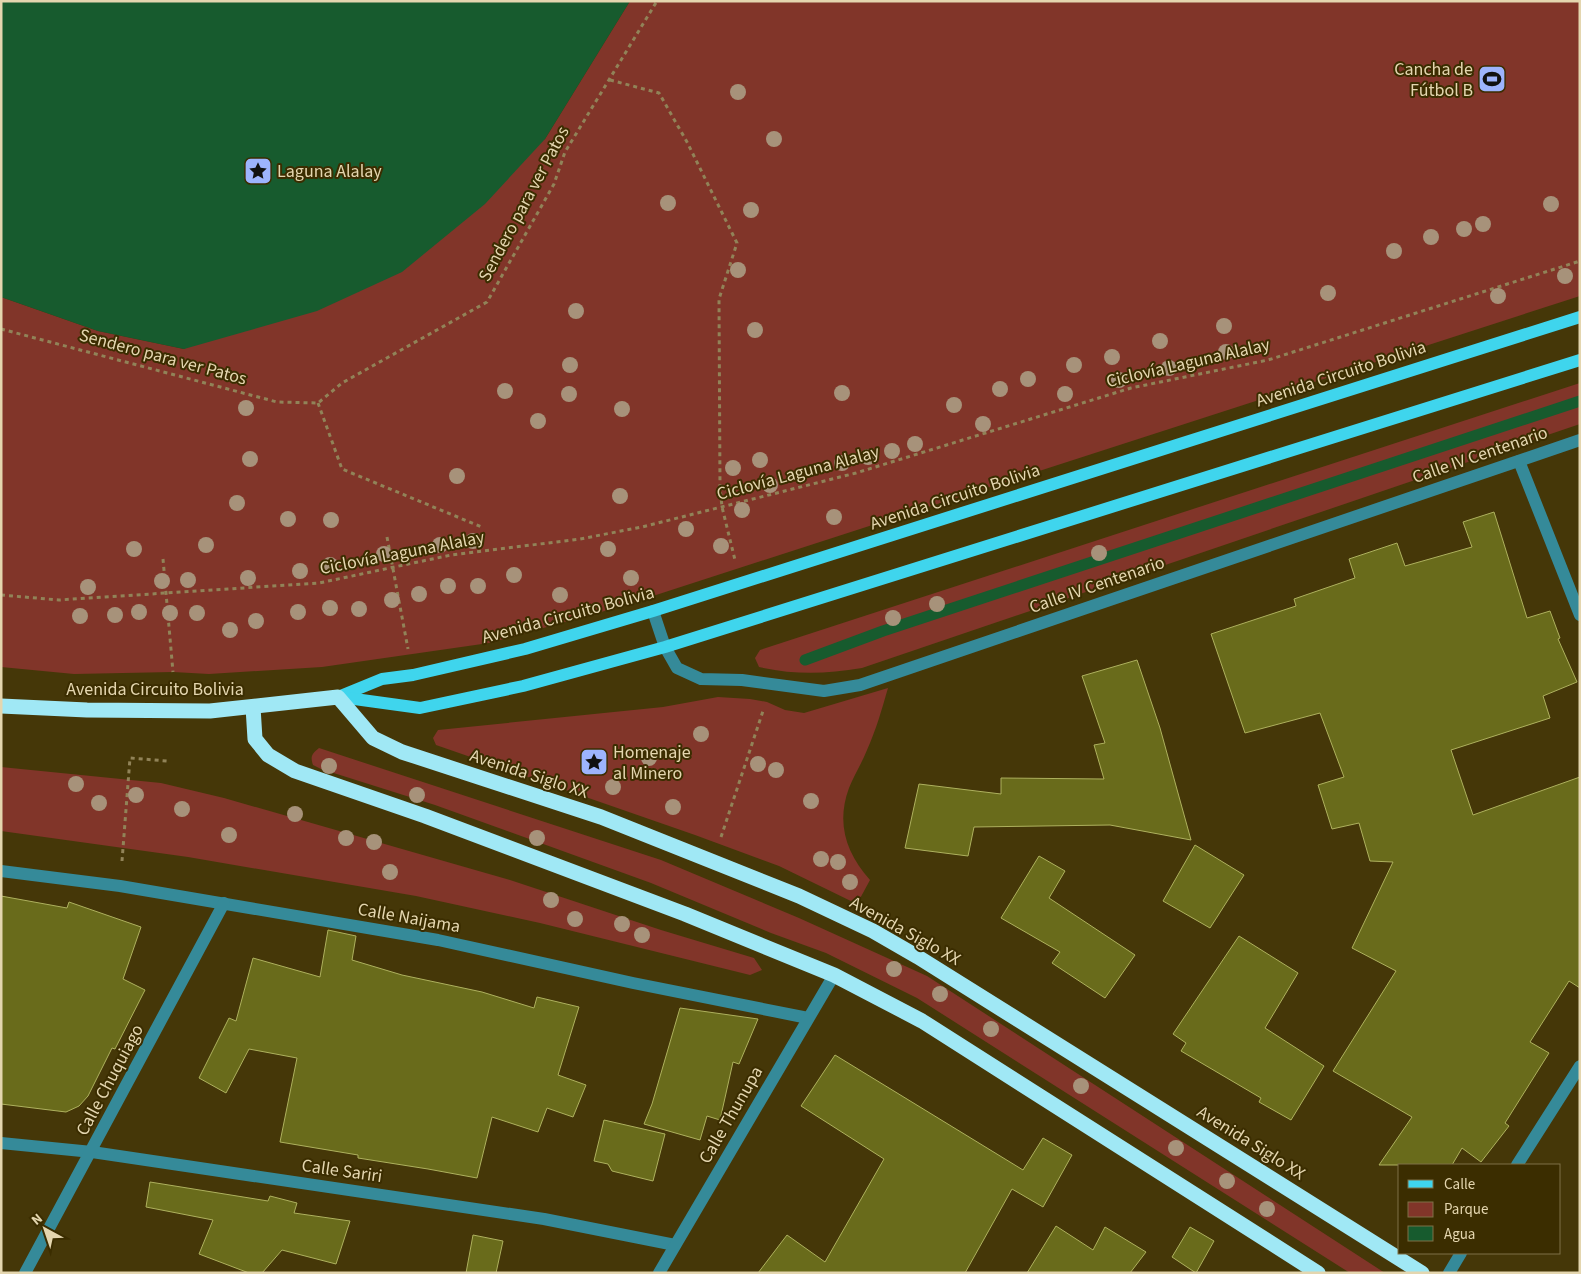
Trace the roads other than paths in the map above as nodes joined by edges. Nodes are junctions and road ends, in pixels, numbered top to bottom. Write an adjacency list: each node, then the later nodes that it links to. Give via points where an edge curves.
1 (1580, 317): 5 (main road, Avenida Circuito Bolivia)
2 (1580, 360): 7 (main road, Avenida Circuito Bolivia)
3 (1580, 440): 4 (street, Calle IV Centenario)
4 (1519, 460): 6 (street); 7 (street, Calle IV Centenario, via 860,686 824,691 742,680 701,679 677,668)
5 (653, 612): 7 (street, Calle IV Centenario); 8 (main road, Avenida Circuito Bolivia, via 526,648 382,679)
6 (1580, 614)
7 (665, 647): 8 (main road, Avenida Circuito Bolivia, via 522,686 420,708)
8 (338, 697): 10 (highway, Avenida Circuito Bolivia); 24 (highway, Avenida Siglo XX, via 373,738 402,752 601,817 799,896 873,931)
9 (1, 706): 10 (highway, Avenida Circuito Bolivia, via 210,711)
10 (253, 707): 13 (highway, via 255,739 268,756 294,771 685,914)
11 (1, 871): 12 (street, Calle Naijama)
12 (224, 903): 14 (street, Calle Naijama, via 438,940); 17 (street, Calle Chuquiago)
13 (834, 975): 14 (street, Calle Thunupa); 23 (highway, via 922,1021)
14 (808, 1018): 19 (street, Calle Thunupa)
15 (1580, 1066): 18 (street)
16 (1, 1143): 17 (street, Calle Sariri)
17 (92, 1152): 19 (street, Calle Sariri, via 544,1219); 21 (street, Calle Chuquiago)
18 (1518, 1164)
19 (675, 1245): 22 (street, Calle Thunupa)
20 (1460, 1254): 25 (street)
21 (25, 1273)
22 (659, 1273)
23 (1318, 1273)
24 (1422, 1273)
25 (1449, 1273)

